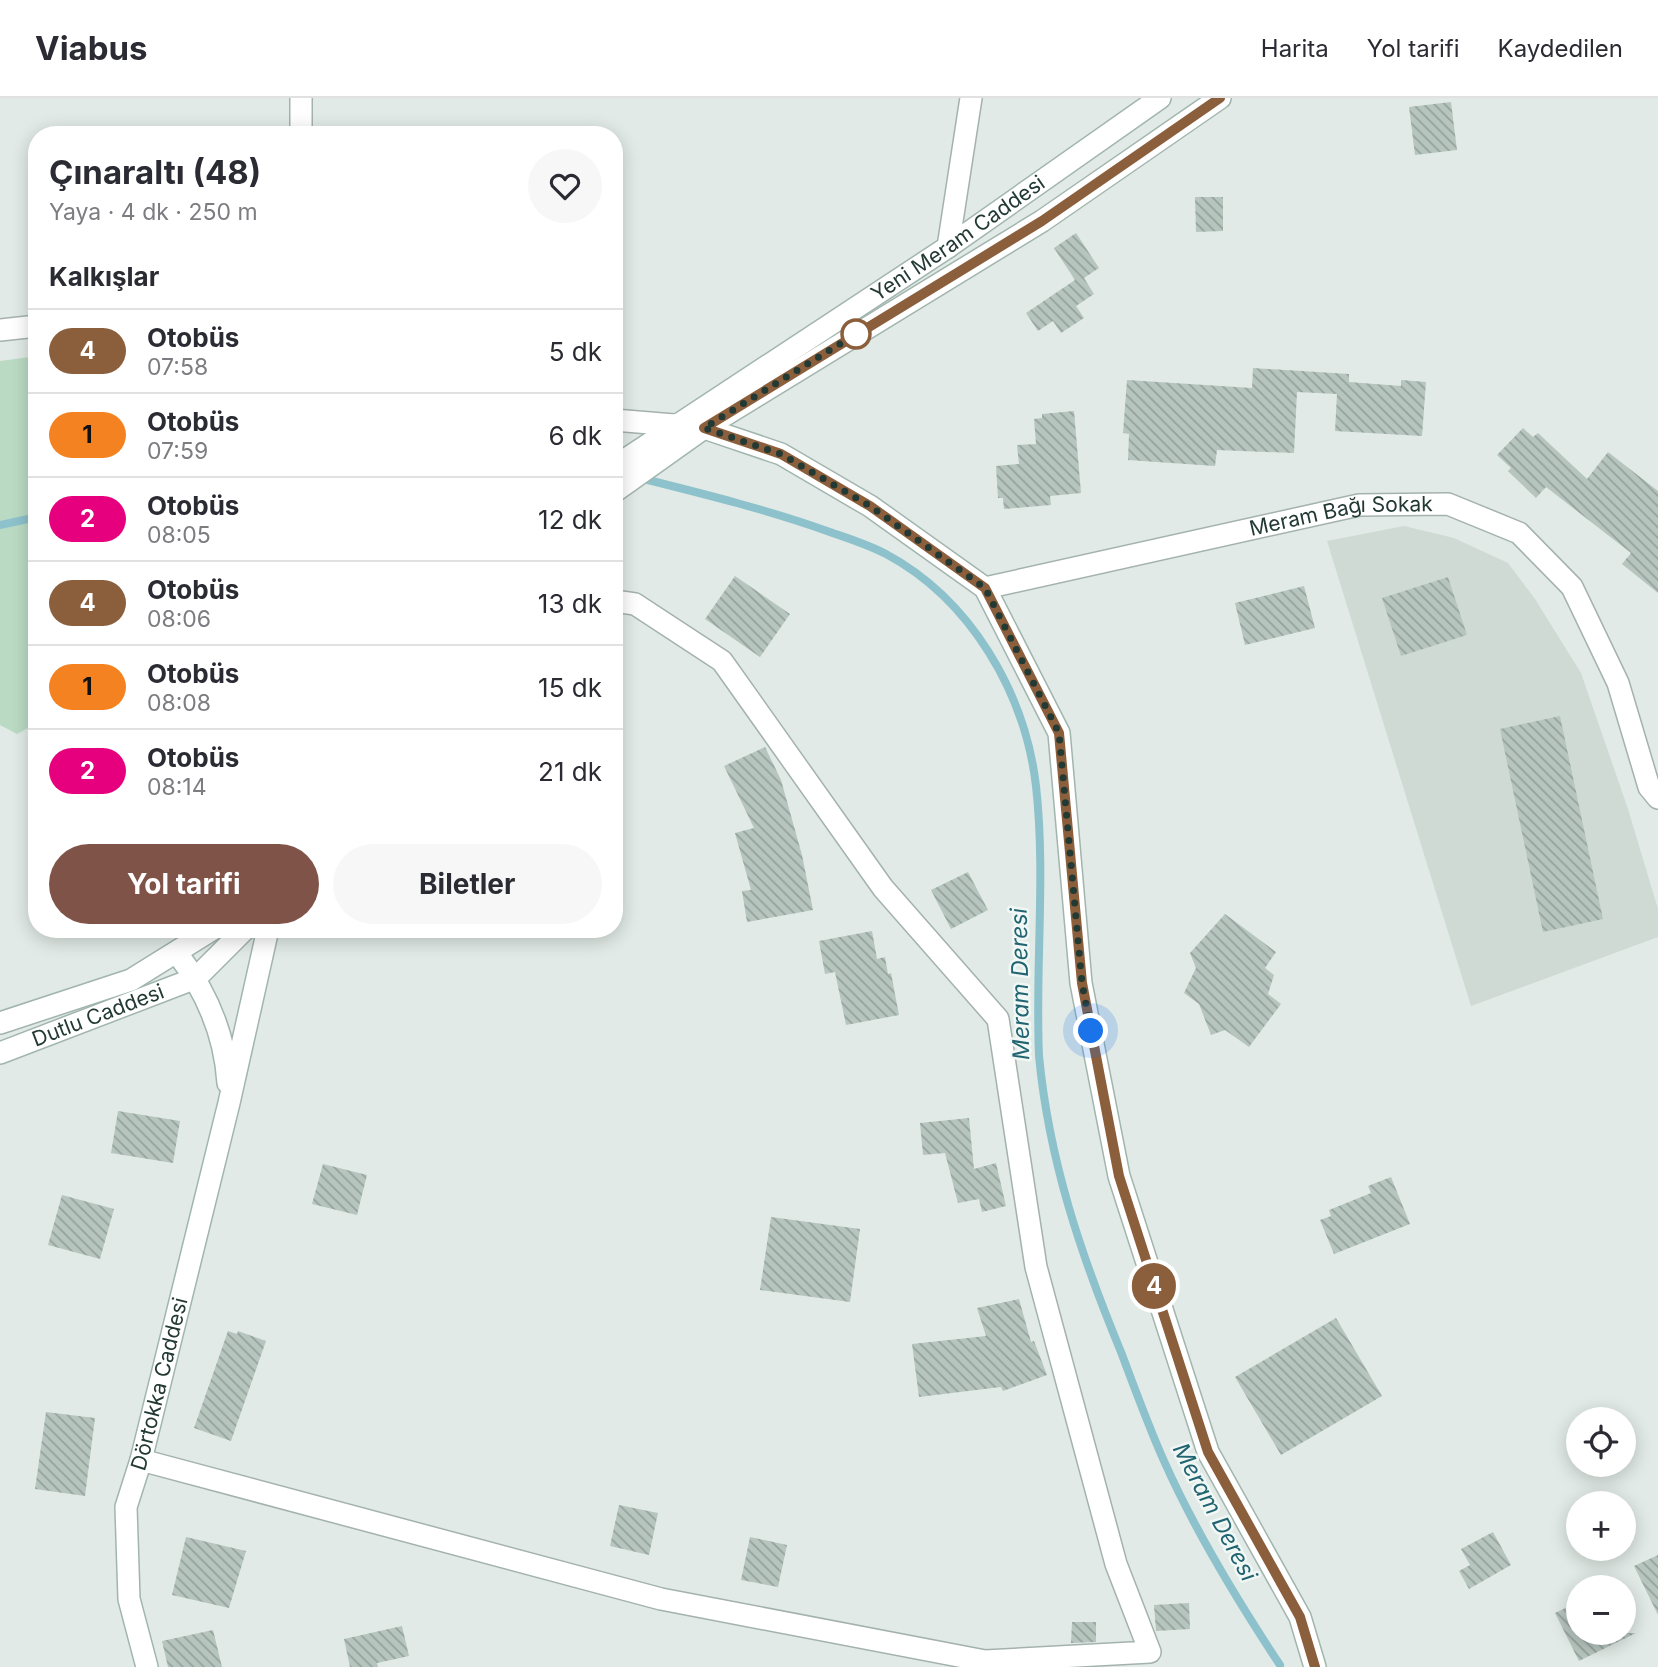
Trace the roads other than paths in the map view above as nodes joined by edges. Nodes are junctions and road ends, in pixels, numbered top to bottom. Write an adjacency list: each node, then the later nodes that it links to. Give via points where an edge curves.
1 (301, 98): 5 (street)
2 (971, 98): 6 (street)
3 (1160, 98): 6 (street, Yeni Meram Caddesi)
4 (1220, 98): 11 (street, Yeni Meram Caddesi, via 1042,221)
5 (301, 126)
6 (948, 247): 10 (street, Yeni Meram Caddesi)
7 (28, 327): 8 (street)
8 (0, 330)
9 (623, 422): 10 (street)
10 (674, 425): 11 (street); 12 (street, Yeni Meram Caddesi)
11 (704, 428): 13 (street, Yeni Meram Caddesi); 14 (street, via 781,454 870,506)
12 (623, 461)
13 (623, 486)
14 (985, 588): 16 (street, Meram Bağı Sokak, via 1359,505 1448,504 1519,533 1572,587 1618,683 1649,787); 26 (street, via 1059,733 1082,983 1119,1176 1208,1452 1300,1617)
15 (623, 602): 25 (street, via 635,604 722,661 883,888 998,1019 1036,1267 1116,1564 1150,1652 985,1661 661,1599)
16 (1658, 799)
17 (200, 938): 20 (street)
18 (236, 938): 21 (street)
19 (266, 938): 24 (street, Dörtokka Caddesi)
20 (177, 953): 21 (street, Dörtokka Caddesi); 22 (street, Dutlu Caddesi, via 131,980)
21 (196, 978): 23 (street, Dutlu Caddesi); 24 (street, Dörtokka Caddesi, via 220,1033)
22 (0, 1023)
23 (0, 1053)
24 (229, 1102): 25 (street, Dörtokka Caddesi)
25 (141, 1460): 27 (street, Dörtokka Caddesi, via 125,1507 129,1599)
26 (1317, 1666)
27 (146, 1667)

